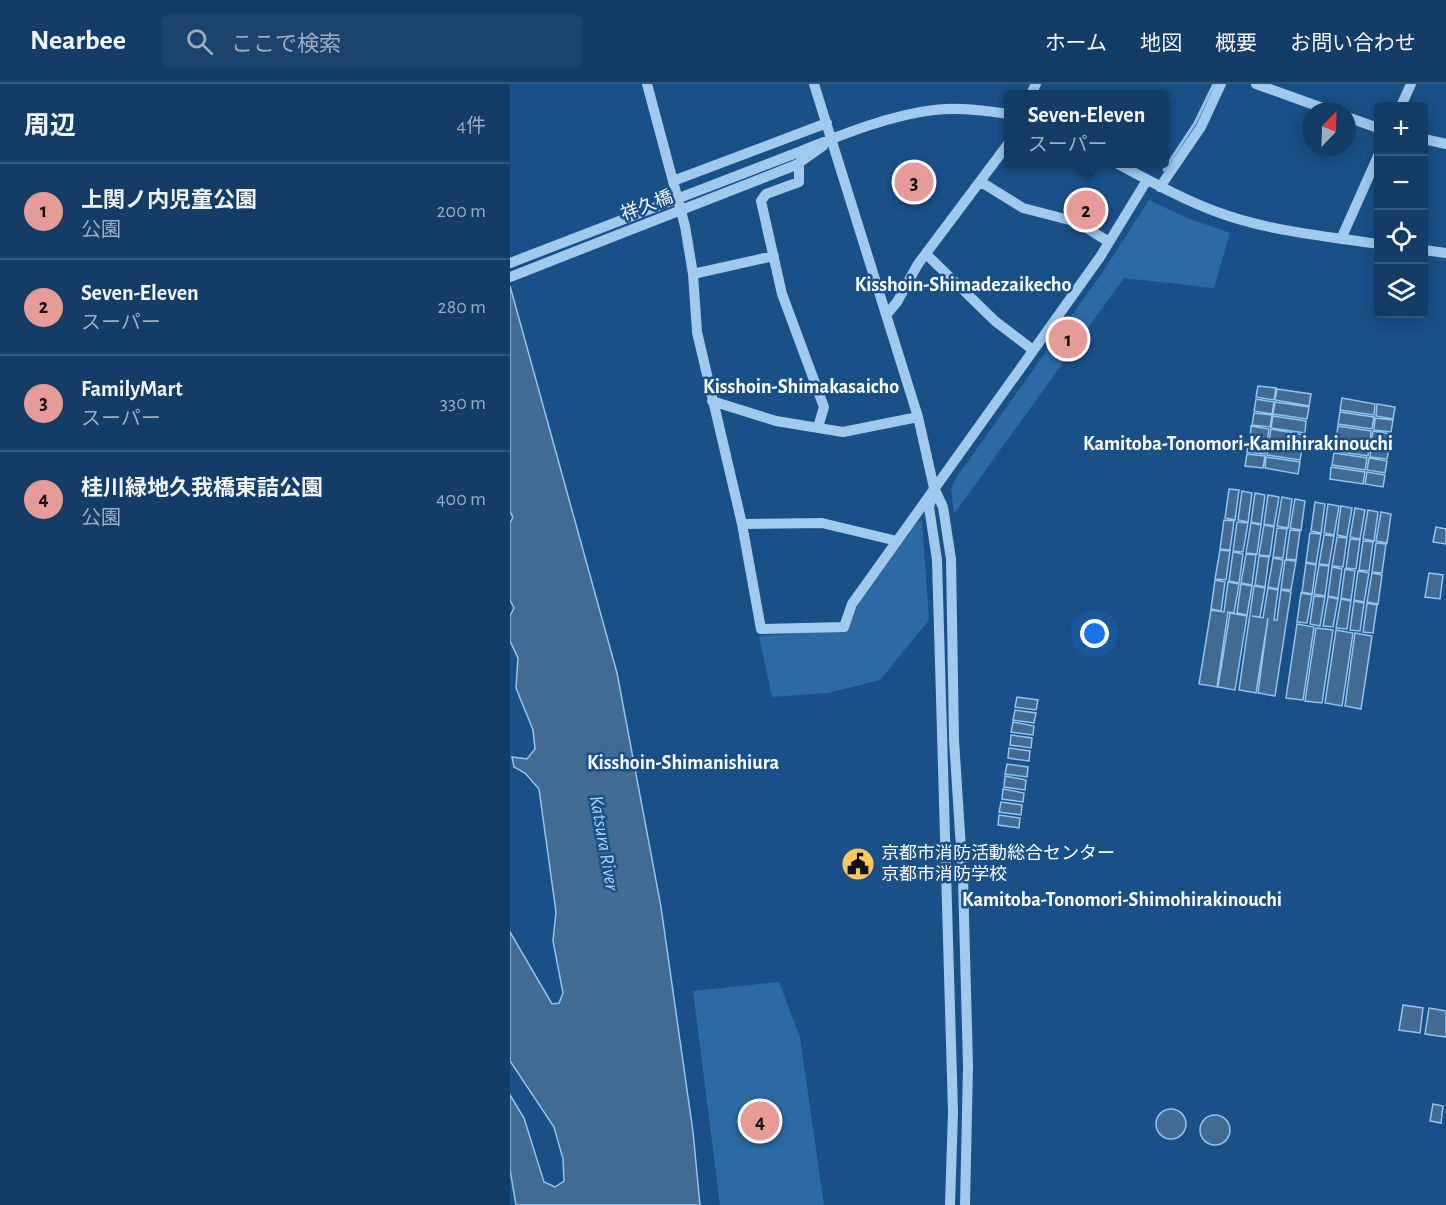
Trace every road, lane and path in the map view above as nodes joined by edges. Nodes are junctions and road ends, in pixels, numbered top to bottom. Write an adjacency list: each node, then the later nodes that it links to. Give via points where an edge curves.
1 (647, 84): 20 (street)
2 (814, 84): 10 (street)
3 (1221, 84): 22 (street, via 1201,127)
4 (1256, 84): 6 (street)
5 (1411, 84): 7 (street)
6 (1306, 102)
7 (1403, 102)
8 (1004, 113): 12 (street, 祥久橋, via 975,109 932,110)
9 (1356, 120): 11 (street)
10 (827, 123): 12 (street); 20 (street)
11 (1374, 127)
12 (833, 139): 16 (street); 30 (street, 祥久橋, bridge); 33 (street)
13 (1428, 140): 14 (street)
14 (1446, 144)
15 (1004, 150): 21 (street)
16 (798, 165): 29 (street, via 799,182 766,194 761,201); 32 (street, 祥久橋, bridge)
17 (1374, 165): 23 (street)
18 (1125, 168): 19 (street)
19 (1147, 180): 22 (street); 24 (street)
20 (673, 182): 31 (street)
21 (981, 182): 24 (street, via 1023,208 1077,222); 28 (street)
22 (1160, 187): 23 (street, via 1239,219)
23 (1341, 239): 25 (street)
24 (1109, 242): 34 (street)
25 (1374, 243)
26 (1428, 251): 27 (street)
27 (1446, 253)
28 (926, 254): 33 (street); 34 (street, via 995,321)
29 (774, 256): 31 (street); 37 (street, via 782,294 824,407)
30 (510, 263)
31 (693, 274): 35 (street, via 698,332)
32 (510, 277)
33 (887, 314): 36 (street)
34 (1033, 350): 38 (street)
35 (712, 401): 37 (street, via 776,421); 39 (street)
36 (918, 417): 37 (street, via 843,432); 38 (street)
37 (818, 427)
38 (934, 488): 40 (street); 41 (street, via 929,507 937,560 943,755 953,1112); 42 (street, via 943,507 951,559 954,740 963,879 968,1066)
39 (742, 524): 40 (street, via 822,523); 40 (street, via 761,629 844,627 852,604)
40 (897, 541)
41 (950, 1205)
42 (965, 1205)

